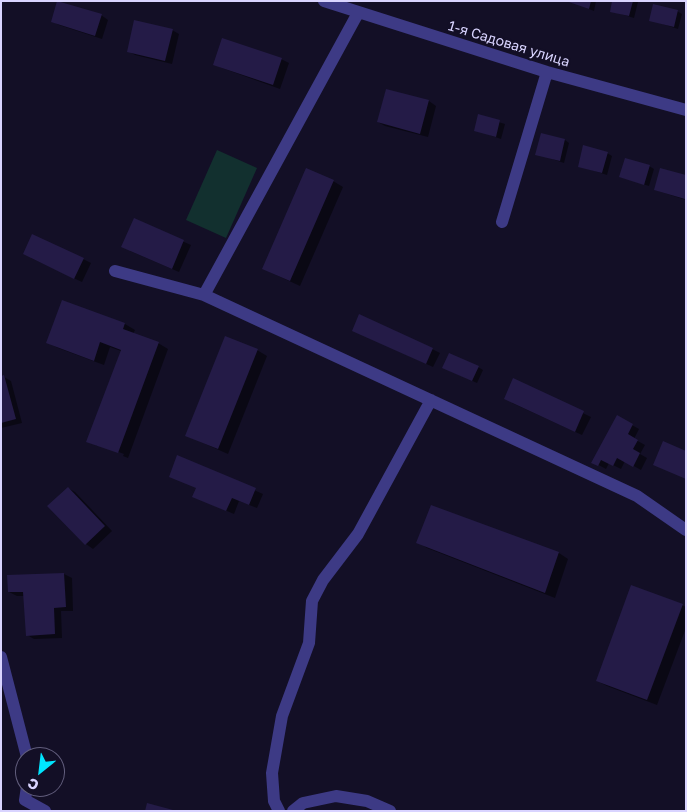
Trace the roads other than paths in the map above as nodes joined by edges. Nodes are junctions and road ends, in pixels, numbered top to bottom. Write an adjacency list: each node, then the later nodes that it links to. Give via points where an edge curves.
1 (324, 1): 2 (street, 1-я Садовая улица)
2 (358, 13): 3 (street, 1-я Садовая улица); 7 (street)
3 (547, 72): 4 (street, 1-я Садовая улица); 5 (street)
4 (686, 110)
5 (502, 222)
6 (115, 271): 7 (street)
7 (204, 295): 8 (street)
8 (432, 400): 9 (street, via 637,496); 14 (street, via 358,534 323,580 312,601 309,643 282,716 272,773 274,801)
9 (686, 530)
10 (1, 656): 11 (street)
11 (24, 747)
12 (24, 806): 13 (street)
13 (45, 811)
14 (279, 811)
15 (293, 811): 16 (street, via 303,803 336,796 367,801)
16 (390, 811)

